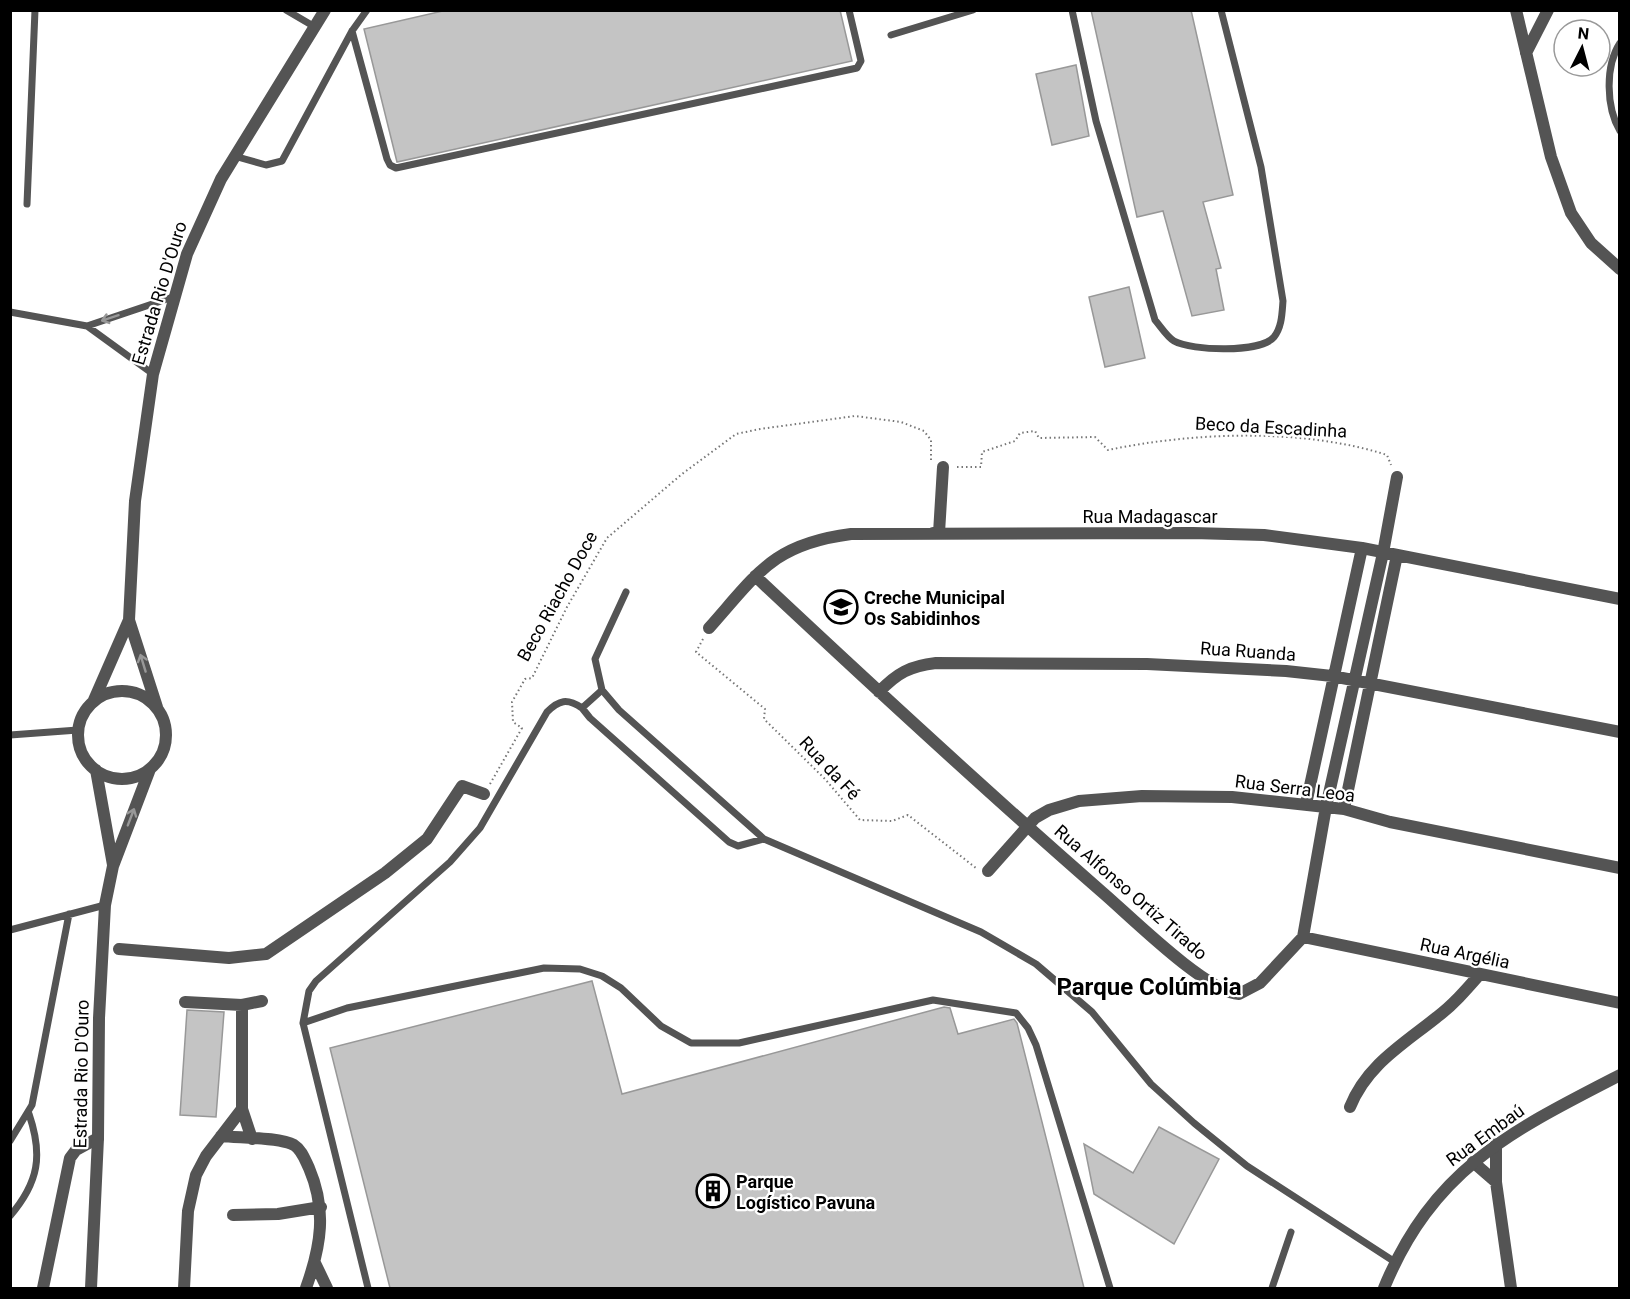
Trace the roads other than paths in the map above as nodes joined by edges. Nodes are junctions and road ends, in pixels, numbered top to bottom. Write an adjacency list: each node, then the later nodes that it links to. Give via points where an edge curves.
1 (34, 10): 18 (lane)
2 (286, 10): 11 (lane)
3 (325, 10): 11 (street, Estrada Rio D'Ouro)
4 (367, 10): 12 (lane)
5 (849, 10): 12 (lane, via 861,61 857,68 396,168 387,159)
6 (973, 10): 13 (lane)
7 (1072, 10): 8 (lane, via 1096,121 1155,320 1174,341 1225,349 1265,345 1275,336 1281,322 1283,301 1262,166)
8 (1221, 10)
9 (1516, 10): 15 (street)
10 (1548, 10): 15 (street)
11 (315, 27): 17 (street, Estrada Rio D'Ouro)
12 (352, 31): 17 (lane, via 282,161 266,165)
13 (891, 35)
14 (1620, 43): 16 (lane, via 1615,50 1609,84 1615,123)
15 (1526, 54): 19 (street, via 1551,158 1571,213 1591,243)
16 (1620, 131)
17 (234, 156): 20 (street, Estrada Rio D'Ouro, via 201,218)
18 (27, 204)
19 (1620, 269)
20 (173, 297): 22 (lane, one-way to 22); 23 (street, Estrada Rio D'Ouro)
21 (10, 312): 22 (lane)
22 (87, 326): 23 (lane)
23 (153, 374): 33 (street, Estrada Rio D'Ouro, via 135,501)
24 (943, 467): 26 (street)
25 (1396, 477): 28 (street)
26 (935, 533): 27 (street, Rua Madagascar, via 1252,534); 30 (street, Rua Madagascar, via 851,534 810,542 778,556)
27 (1362, 548): 28 (street, Rua Madagascar); 35 (street)
28 (1383, 553): 29 (street, Rua Madagascar); 36 (street)
29 (1397, 555): 32 (street, Rua Madagascar); 37 (street)
30 (755, 576): 34 (street, Rua Madagascar); 39 (street, Rua Alfonso Ortiz Tirado)
31 (626, 592): 38 (lane, via 595,658)
32 (1620, 599)
33 (129, 620): 40 (street, Estrada Rio D'Ouro); 41 (street, Estrada Rio D'Ouro, one-way to 33)
34 (709, 628)
35 (1332, 676): 36 (street, Rua Ruanda); 39 (street, Rua Ruanda, via 1238,667 936,663 906,669); 49 (street)
36 (1353, 681): 37 (street, Rua Ruanda); 50 (street)
37 (1370, 684): 44 (street, Rua Ruanda); 51 (street)
38 (602, 690): 42 (lane); 53 (lane, via 619,710)
39 (879, 692): 52 (street, Rua Alfonso Ortiz Tirado)
40 (94, 700): 41 (street, via 104,694 127,691); 43 (street)
41 (156, 707): 46 (street, via 166,728 166,739 158,761)
42 (582, 708): 53 (lane, via 729,842 738,846); 67 (lane, via 572,701 562,701 547,712 480,828 450,862 316,981 309,991)
43 (78, 730): 45 (lane); 47 (street, via 82,753)
44 (1620, 732)
45 (10, 735)
46 (150, 769): 47 (street, via 129,778 106,776); 54 (street, Estrada Rio D'Ouro, one-way to 46)
47 (96, 770): 54 (street, Estrada Rio D'Ouro)
48 (484, 794): 61 (street, via 462,786 426,839 385,873 266,954 229,958)
49 (1306, 804): 50 (street, Rua Serra Leoa); 52 (street, Rua Serra Leoa, via 1232,798 1110,798 1079,801 1049,810)
50 (1326, 807): 51 (street, Rua Serra Leoa); 60 (street)
51 (1344, 809): 55 (street, Rua Serra Leoa, via 1390,822)
52 (1028, 827): 56 (street, Rua Serra Leoa); 60 (street, Rua Alfonso Ortiz Tirado, via 1169,950 1225,992 1239,994 1250,990)
53 (764, 838): 83 (lane, via 981,932 1036,964 1092,1012 1151,1084 1194,1123 1247,1166)
54 (113, 866): 57 (street, Estrada Rio D'Ouro)
55 (1620, 868)
56 (988, 871)
57 (105, 905): 58 (lane); 73 (street, Estrada Rio D'Ouro)
58 (69, 914): 59 (lane); 71 (lane)
59 (10, 930)
60 (1303, 937): 62 (street, Rua Argélia)
61 (119, 949)
62 (1480, 974): 65 (street, Rua Argélia); 69 (street, via 1438,1016 1384,1057 1362,1082)
63 (262, 1001): 66 (street)
64 (186, 1002): 66 (street)
65 (1620, 1003)
66 (242, 1005): 70 (street)
67 (303, 1023): 90 (lane); 91 (lane, via 347,1008 544,968 580,969 602,976 662,1026 691,1043 739,1043 933,1000 1016,1013 1036,1045)
68 (1620, 1075): 76 (street, Rua Embaú)
69 (1350, 1107)
70 (242, 1109): 72 (street); 74 (street)
71 (29, 1114): 75 (lane); 81 (lane, via 36,1135 37,1163 19,1205)
72 (221, 1136): 74 (street); 87 (street, via 196,1175 188,1211)
73 (98, 1137): 85 (street, Estrada Rio D'Ouro); 86 (street, via 70,1158)
74 (252, 1139): 79 (street, via 286,1143 301,1151)
75 (10, 1141)
76 (1496, 1144): 77 (street, Rua Embaú); 78 (street)
77 (1473, 1161): 78 (street); 83 (street, Rua Embaú, via 1436,1197)
78 (1496, 1182): 94 (street)
79 (321, 1207): 80 (street, via 278,1214); 84 (street)
80 (233, 1215)
81 (10, 1216)
82 (1291, 1232): 92 (lane)
83 (1395, 1262): 93 (street, Rua Embaú)
84 (315, 1263): 88 (street); 89 (street)
85 (92, 1287)
86 (43, 1288)
87 (184, 1288)
88 (306, 1288)
89 (327, 1288)
90 (368, 1288)
91 (1110, 1288)
92 (1272, 1288)
93 (1384, 1288)
94 (1511, 1288)

